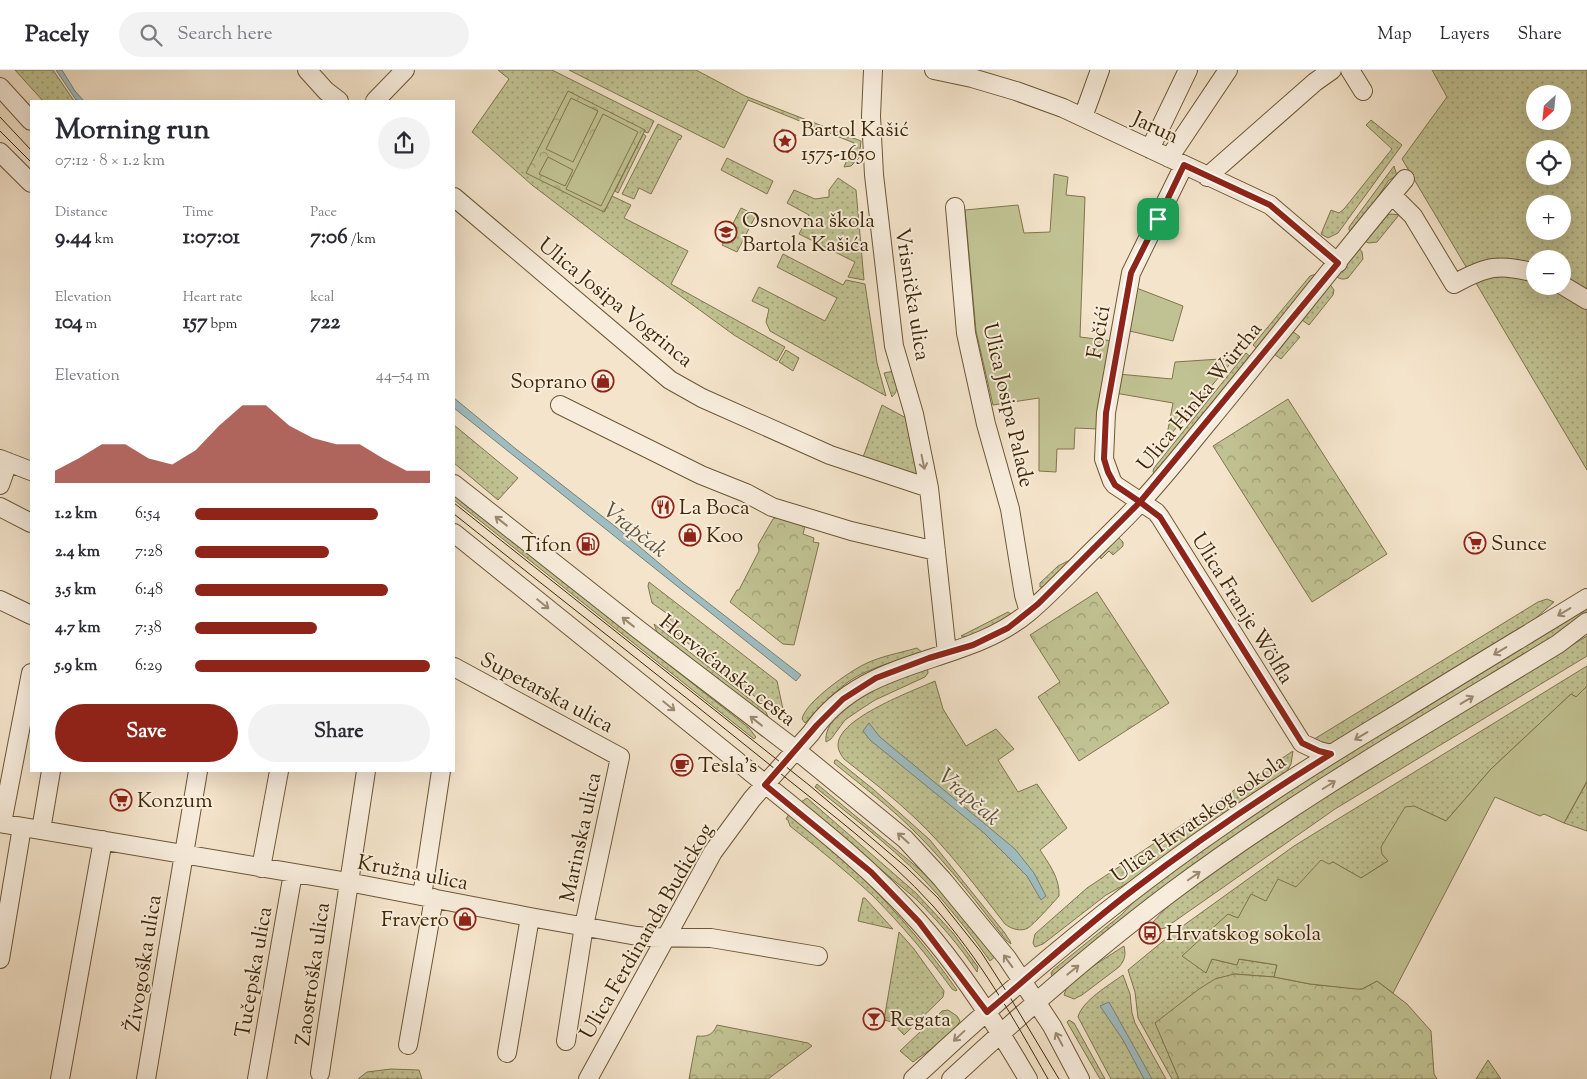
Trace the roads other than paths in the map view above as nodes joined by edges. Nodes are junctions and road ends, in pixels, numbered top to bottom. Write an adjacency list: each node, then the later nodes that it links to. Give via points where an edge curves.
1 (307, 70): 12 (street)
2 (405, 70): 13 (street)
3 (873, 70): 34 (street, Vrisnička ulica, one-way to 34, via 874,175 894,346 914,414)
4 (934, 70): 14 (street, Jarun, via 1016,91)
5 (1100, 70): 14 (street)
6 (1188, 70): 16 (street)
7 (1228, 70): 18 (street, Fočići)
8 (1332, 70): 19 (street)
9 (1350, 70): 11 (street)
10 (0, 87): 15 (street)
11 (1363, 91)
12 (338, 100)
13 (376, 100)
14 (1083, 117): 16 (street, Jarun)
15 (30, 120)
16 (1150, 149): 18 (street, Jarun)
17 (0, 152): 21 (street)
18 (1177, 162): 19 (street, Jarun); 35 (street, Fočići, via 1131,273 1106,413 1104,459 1110,477 1118,488)
19 (1207, 176): 25 (street, Jarun, via 1270,205)
20 (1406, 179): 22 (street, Ulica Hinka Würtha)
21 (30, 182)
22 (1392, 195): 25 (street, Ulica Hinka Würtha); 26 (street, via 1413,216 1454,284 1498,266)
23 (455, 198): 34 (street, Ulica Josipa Vogrinca, via 670,380 702,398 830,455)
24 (955, 207): 42 (street, Ulica Josipa Palade, via 966,333 986,424 1010,509)
25 (1338, 263): 35 (street, Ulica Hinka Würtha)
26 (1526, 270)
27 (1571, 290): 28 (street)
28 (1587, 300)
29 (560, 405): 39 (street, via 772,507)
30 (4, 460): 31 (street); 32 (street)
31 (30, 471)
32 (0, 485)
33 (455, 485): 49 (street, Horvaćanska cesta, one-way to 33)
34 (929, 488): 39 (street, Vrisnička ulica)
35 (1140, 502): 42 (street, Ulica Hinka Würtha); 48 (street, Ulica Franje Wölfla, via 1160,517)
36 (0, 507): 37 (street)
37 (30, 522)
38 (455, 534): 58 (street, one-way to 58)
39 (936, 552): 45 (street, Vrisnička ulica)
40 (1587, 598): 50 (street, Ulica Hrvatskog sokola, one-way to 50)
41 (0, 600): 43 (street)
42 (1029, 612): 45 (street, Ulica Hinka Würtha, via 998,633)
43 (30, 615)
44 (1587, 622): 74 (street, one-way to 44, via 1155,904 1274,820 1558,644)
45 (947, 653): 49 (street, Ulica Hinka Würtha, via 889,672 860,688 823,718)
46 (455, 673): 51 (street, Supetarska ulica)
47 (30, 678): 59 (street)
48 (1302, 743): 50 (street); 57 (street)
49 (796, 750): 58 (street, Ulica Hinka Würtha); 73 (street, Horvaćanska cesta, one-way to 49, via 953,892 905,839)
50 (1331, 754): 57 (street, Ulica Hrvatskog sokola)
51 (620, 757): 69 (street, Marinska ulica)
52 (51, 772): 61 (street)
53 (198, 772): 63 (street, Živogoška ulica)
54 (279, 772): 64 (street)
55 (366, 772): 66 (street, Zaostroška ulica)
56 (441, 772): 67 (street)
57 (1297, 775): 73 (street, Ulica Hrvatskog sokola, via 1140,885)
58 (765, 785): 70 (street, Ulica Ferdinanda Budickog, via 713,852); 75 (street, via 871,872 919,922)
59 (1, 823): 60 (street, Kružna ulica)
60 (22, 827): 61 (street, Kružna ulica); 72 (street)
61 (41, 830): 62 (street, Kružna ulica)
62 (103, 840): 63 (street, Kružna ulica); 81 (street)
63 (184, 854): 64 (street, Kružna ulica); 82 (street, Živogoška ulica)
64 (261, 868): 65 (street, Kružna ulica)
65 (293, 873): 66 (street, Kružna ulica); 83 (street, Tučepska ulica)
66 (348, 882): 67 (street, Kružna ulica); 80 (street, Zaostroška ulica)
67 (428, 897): 68 (street, Kružna ulica); 78 (street)
68 (530, 917): 69 (street, Kružna ulica); 79 (street)
69 (584, 926): 70 (street, Kružna ulica); 77 (street, Marinska ulica)
70 (667, 937): 71 (street, Kružna ulica, via 711,938); 84 (street, Ulica Ferdinanda Budickog)
71 (818, 956)
72 (0, 958)
73 (1023, 982): 74 (street, Horvaćanska cesta); 75 (street, Ulica Hrvatskog sokola)
74 (1036, 1001): 76 (street); 88 (street, Horvaćanska cesta, one-way to 74)
75 (987, 1012): 76 (street); 85 (street, Ulica Hrvatskog sokola, one-way to 85)
76 (1000, 1033): 86 (street); 87 (street)
77 (566, 1041)
78 (408, 1045)
79 (507, 1052)
80 (320, 1073)
81 (60, 1079)
82 (146, 1079)
83 (257, 1079)
84 (588, 1079)
85 (913, 1079)
86 (951, 1079)
87 (1028, 1079)
88 (1080, 1079)

